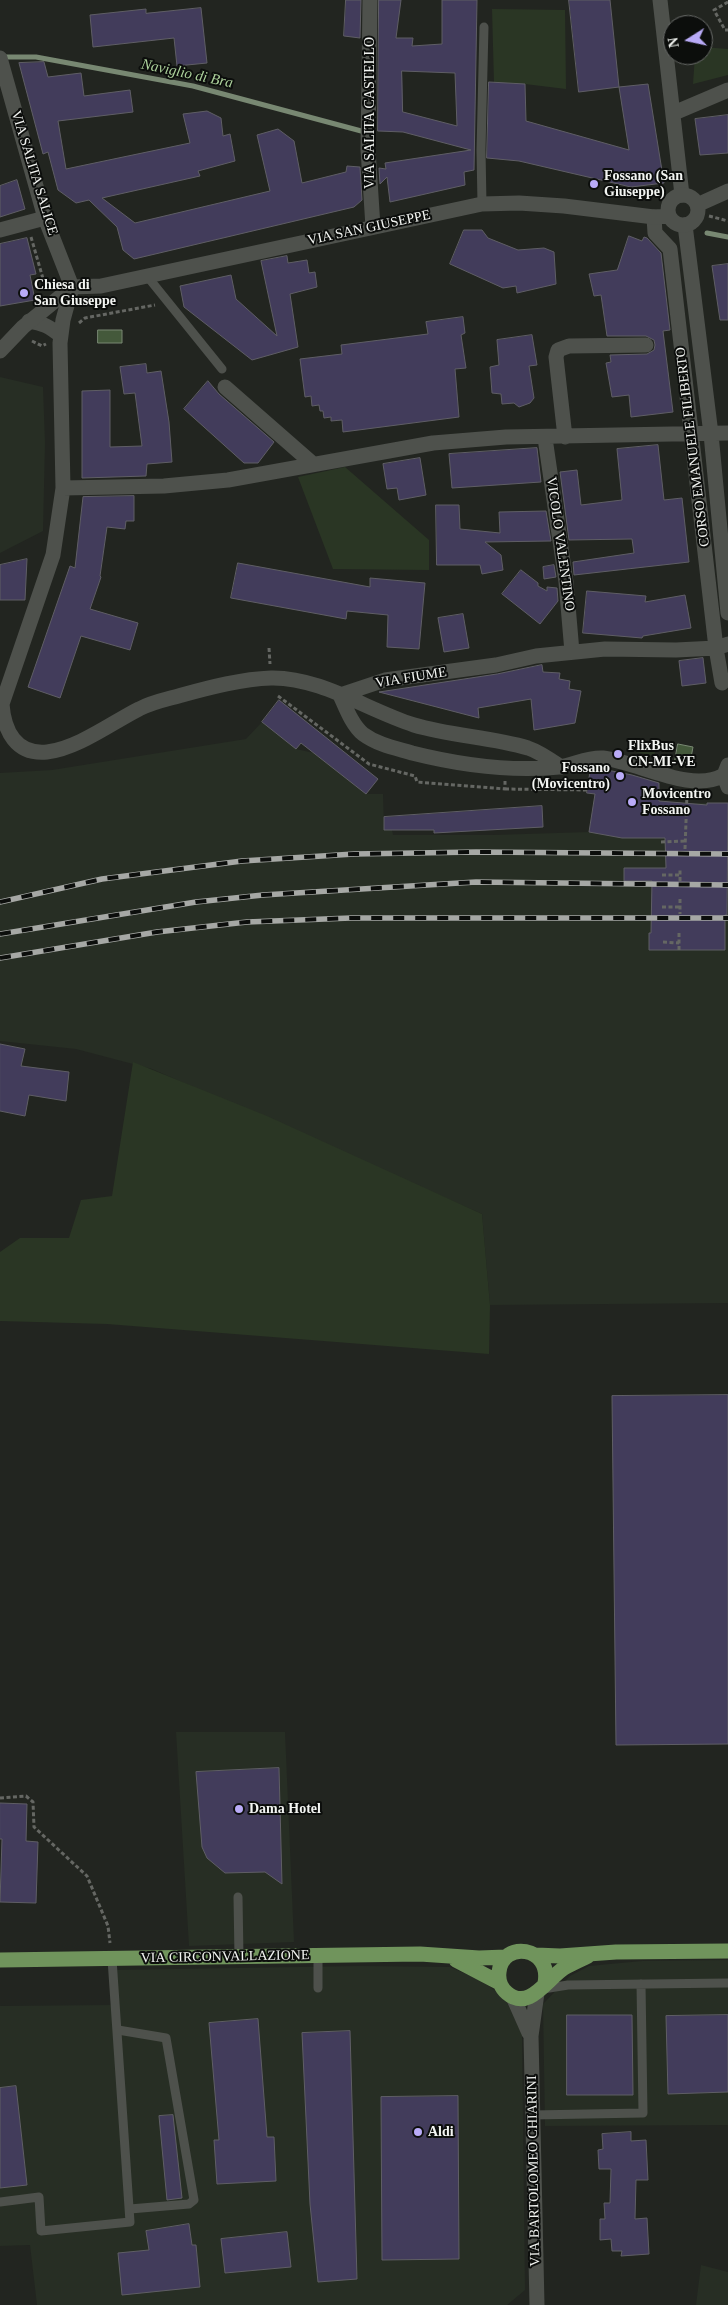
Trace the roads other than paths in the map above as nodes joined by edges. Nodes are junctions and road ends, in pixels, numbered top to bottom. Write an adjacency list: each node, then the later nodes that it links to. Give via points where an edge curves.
1 (370, 0): 14 (street, VIA SALITA CASTELLO, via 368,149)
2 (660, 0): 6 (street)
3 (484, 26): 9 (lane)
4 (0, 58): 12 (street, VIA SALITA SALICE)
5 (728, 90): 6 (street)
6 (674, 112): 8 (street)
7 (728, 191): 10 (street)
8 (682, 195): 10 (street); 11 (street, via 670,202)
9 (482, 204): 11 (street, VIA SAN GIUSEPPE, via 564,206); 14 (street, VIA SAN GIUSEPPE)
10 (697, 205): 13 (street, via 696,218)
11 (661, 217): 13 (street); 26 (street, CORSO EMANUELE FILIBERTO, via 655,233 670,249)
12 (45, 218): 15 (street); 17 (street, VIA SALITA SALICE)
13 (685, 225): 25 (street, CORSO EMANUELE FILIBERTO)
14 (373, 227): 16 (street, VIA SAN GIUSEPPE)
15 (0, 230)
16 (147, 276): 17 (street, VIA SAN GIUSEPPE, via 101,286); 22 (lane)
17 (72, 286): 18 (street); 19 (street)
18 (26, 329): 19 (street, via 41,323); 21 (street)
19 (60, 334): 30 (street)
20 (646, 345): 27 (street, via 568,346 558,350 556,357)
21 (0, 351)
22 (222, 369)
23 (226, 387): 29 (street)
24 (728, 433): 25 (street)
25 (711, 434): 26 (street); 31 (street, CORSO EMANUELE FILIBERTO)
26 (690, 435): 27 (street); 32 (street, CORSO EMANUELE FILIBERTO)
27 (565, 437): 28 (street)
28 (545, 438): 29 (street, via 434,443); 33 (street, VICOLO VALENTINO, via 566,582)
29 (314, 464): 30 (street, via 228,480 164,486)
30 (63, 488): 35 (street, via 53,555)
31 (728, 613)
32 (722, 646): 33 (street, VIA FIUME); 34 (street, CORSO EMANUELE FILIBERTO)
33 (572, 652): 36 (street, VIA FIUME, via 385,680)
34 (722, 683)
35 (3, 692): 36 (street, via 4,722 10,736 22,747 47,752 66,748 142,708 239,682 272,678 312,683)
36 (340, 695): 37 (street, via 415,725 529,749); 37 (street, via 348,714 362,733 380,744 442,761 507,768)
37 (561, 767): 38 (street, via 584,760 606,759 689,781)
38 (727, 776)
39 (238, 1897): 44 (lane)
40 (728, 1951): 43 (main road, VIA CIRCONVALLAZIONE, via 616,1952)
41 (536, 1955): 43 (main road, VIA CIRCONVALLAZIONE); 47 (main road, VIA CIRCONVALLAZIONE, via 520,1951); 53 (main road, via 546,1971)
42 (318, 1956): 44 (main road, VIA CIRCONVALLAZIONE); 45 (main road, VIA CIRCONVALLAZIONE, via 420,1954); 52 (lane)
43 (588, 1956): 53 (main road, VIA CIRCONVALLAZIONE, via 564,1968)
44 (239, 1957): 46 (main road, VIA CIRCONVALLAZIONE)
45 (450, 1957): 47 (main road, VIA CIRCONVALLAZIONE); 49 (main road, VIA CIRCONVALLAZIONE)
46 (112, 1958): 48 (main road, VIA CIRCONVALLAZIONE); 55 (lane)
47 (506, 1958): 49 (main road, via 499,1969)
48 (0, 1960)
49 (500, 1983): 54 (main road, VIA CIRCONVALLAZIONE)
50 (728, 1983): 51 (lane)
51 (641, 1984): 53 (lane, via 568,1985); 57 (lane, via 643,2113)
52 (318, 1988)
53 (541, 1989): 54 (main road, VIA CIRCONVALLAZIONE, via 526,1998); 56 (street, VIA BARTOLOMEO CHIARINI)
54 (513, 1997): 56 (street, VIA BARTOLOMEO CHIARINI)
55 (118, 2030): 59 (lane); 59 (lane, via 166,2038 194,2200 189,2204)
56 (531, 2036): 57 (street, VIA BARTOLOMEO CHIARINI)
57 (532, 2115): 60 (street, VIA BARTOLOMEO CHIARINI)
58 (0, 2202): 59 (lane, via 39,2197 41,2231 130,2222)
59 (130, 2209)
60 (537, 2305)

